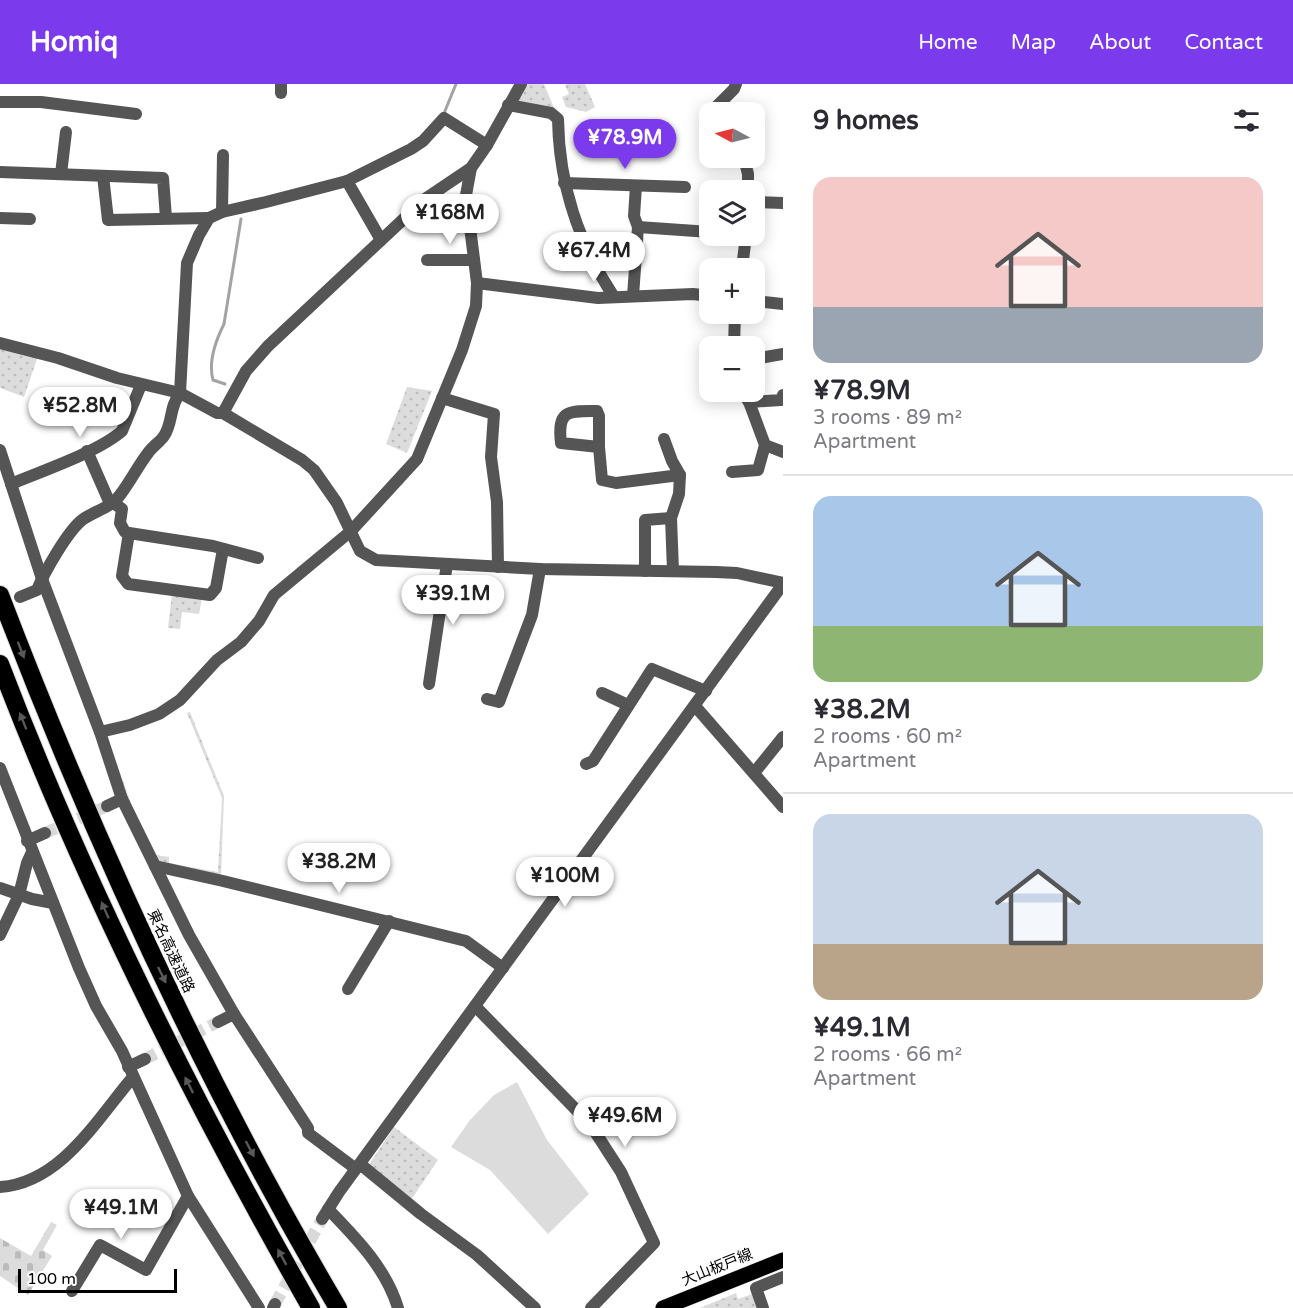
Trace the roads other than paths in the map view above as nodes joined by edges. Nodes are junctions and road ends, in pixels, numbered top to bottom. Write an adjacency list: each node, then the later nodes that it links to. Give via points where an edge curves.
1 (521, 84): 5 (street)
2 (736, 84): 4 (street)
3 (0, 102): 6 (street, via 41,102 68,110)
4 (722, 102)
5 (508, 105): 8 (street); 15 (street, via 551,113 558,119)
6 (136, 114)
7 (66, 132): 12 (street)
8 (486, 145): 10 (street); 14 (street, via 444,118 411,150)
9 (223, 155): 20 (street)
10 (471, 168): 27 (street, via 425,199); 29 (street, via 466,195)
11 (0, 172): 12 (street)
12 (61, 174): 13 (street)
13 (103, 176): 22 (street, via 163,178); 22 (street, via 108,224)
14 (347, 181): 20 (street); 27 (street)
15 (564, 183): 16 (street); 33 (street, via 583,243)
16 (636, 186): 17 (street); 25 (street, via 634,216)
17 (685, 187)
18 (765, 202): 19 (street)
19 (783, 203)
20 (222, 212): 23 (street)
21 (0, 218): 24 (street)
22 (166, 218): 23 (street)
23 (209, 218): 40 (street, via 187,263)
24 (30, 219)
25 (638, 227): 26 (street); 32 (street)
26 (699, 231)
27 (381, 240): 45 (street, via 257,357)
28 (427, 260): 29 (street)
29 (474, 260): 30 (street)
30 (477, 283): 33 (street); 42 (street, via 474,315)
31 (699, 295): 32 (street)
32 (633, 296): 33 (street)
33 (614, 297)
34 (765, 302): 35 (street)
35 (783, 304)
36 (0, 343): 39 (street)
37 (783, 354): 38 (street)
38 (765, 357)
39 (141, 385): 40 (street); 50 (street, via 122,431)
40 (180, 393): 45 (street); 55 (street, via 171,409 168,429)
41 (783, 395): 43 (street, via 781,400)
42 (442, 398): 57 (street, via 417,459); 62 (street, via 494,414 490,457 497,502)
43 (765, 399)
44 (748, 402): 47 (street)
45 (223, 413): 57 (street, via 314,470)
46 (664, 439): 53 (street)
47 (765, 445): 51 (street); 52 (street, via 758,470)
48 (599, 447): 53 (street, via 602,480 616,483)
49 (0, 450): 54 (street)
50 (87, 451): 54 (street, via 28,480); 55 (street)
51 (783, 452)
52 (732, 471)
53 (680, 475): 56 (street)
54 (11, 484): 66 (street)
55 (112, 504): 58 (street, via 122,509 120,523); 66 (street, via 81,520)
56 (671, 518): 64 (street, via 645,520); 65 (street)
57 (351, 531): 61 (street, via 360,551 376,560); 77 (street, via 274,595 241,642 180,700 159,714)
58 (129, 533): 59 (street); 59 (street, via 122,576 128,584 210,595 216,588)
59 (223, 549): 60 (street)
60 (258, 558)
61 (447, 564): 62 (street); 71 (street)
62 (498, 567): 63 (street)
63 (540, 569): 64 (street); 74 (street, via 532,615 499,702)
64 (645, 571): 65 (street)
65 (673, 571): 67 (street, via 737,573)
66 (42, 579): 69 (street, via 37,590); 77 (street)
67 (783, 583): 72 (street)
68 (0, 596): 109 (highway, 東名高速道路, one-way to 109, via 64,757 143,936 251,1152)
69 (20, 597)
70 (0, 664): 108 (highway, one-way to 70, via 175,1058 45,776)
71 (433, 680)
72 (706, 691): 75 (street, via 652,669); 76 (street)
73 (602, 693): 75 (street)
74 (487, 699)
75 (628, 705): 79 (street, via 593,761)
76 (695, 706): 81 (street); 93 (street)
77 (100, 732): 82 (street)
78 (783, 737): 81 (street)
79 (586, 764)
80 (0, 768): 86 (street)
81 (754, 773): 84 (street)
82 (122, 799): 83 (street); 87 (street)
83 (107, 806)
84 (783, 807)
85 (45, 833): 86 (street)
86 (30, 846): 89 (street); 90 (street)
87 (155, 866): 91 (street); 96 (street)
88 (0, 888): 89 (street)
89 (19, 895): 90 (street); 92 (street)
90 (53, 903): 99 (street, via 96,1006)
91 (389, 921): 93 (street, via 466,941); 94 (street)
92 (0, 935)
93 (503, 968): 95 (street)
94 (348, 989)
95 (475, 1006): 100 (street); 112 (street, via 590,1124 621,1172 654,1243)
96 (234, 1014): 97 (street); 100 (street, via 308,1128 308,1134)
97 (218, 1022)
98 (145, 1059): 99 (street)
99 (131, 1072): 101 (street, via 80,1143 57,1164 29,1179); 102 (street)
100 (358, 1166): 110 (street, via 325,1214 374,1259); 111 (street, via 477,1255)
101 (0, 1187)
102 (188, 1196): 105 (street, via 146,1270 100,1245); 107 (street)
103 (783, 1260): 106 (main road, 大山板戸線)
104 (783, 1277): 113 (street, via 756,1288)
105 (72, 1291)
106 (666, 1307)
107 (259, 1308)
108 (310, 1308)
109 (338, 1308)
110 (398, 1308)
111 (535, 1308)
112 (591, 1308)
113 (763, 1308)

